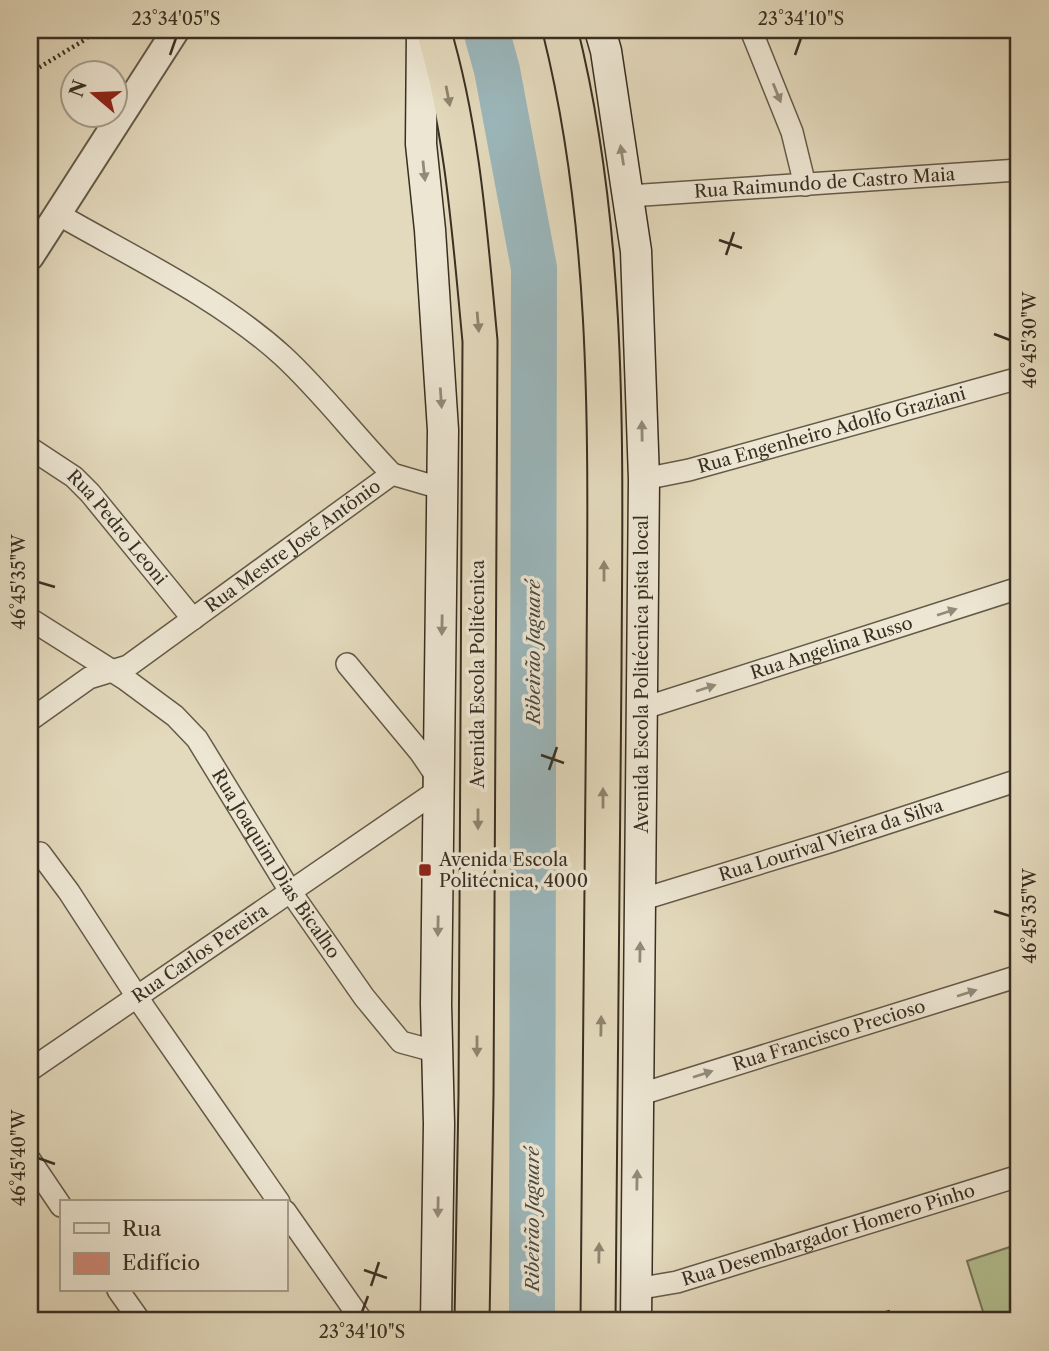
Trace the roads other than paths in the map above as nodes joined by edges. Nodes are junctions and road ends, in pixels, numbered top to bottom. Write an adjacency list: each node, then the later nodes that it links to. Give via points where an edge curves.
1 (176, 30): 10 (street)
2 (422, 30): 16 (main road, Avenida Escola Politécnica, one-way to 16, via 421,144 443,430)
3 (433, 30): 44 (highway, Avenida Escola Politécnica, one-way to 44, via 457,141 480,341)
4 (560, 30): 45 (highway, one-way to 4, via 605,482 601,321 580,125)
5 (600, 30): 9 (main road, Avenida Escola Politécnica pista local, one-way to 5)
6 (751, 30): 8 (street, one-way to 8, via 792,132)
7 (1019, 170): 8 (street, Rua Raimundo de Castro Maia)
8 (805, 185): 9 (street, Rua Raimundo de Castro Maia)
9 (629, 196): 15 (main road, Avenida Escola Politécnica pista local, one-way to 9)
10 (57, 213): 11 (street); 14 (street, Rua Mestre José Antônio, via 251,330 284,357)
11 (30, 257)
12 (1019, 378): 15 (street, Rua Engenheiro Adolfo Graziani)
13 (30, 448): 19 (street, Rua Pedro Leoni, via 90,493)
14 (392, 474): 16 (street, Rua Mestre José Antônio); 19 (street, Rua Mestre José Antônio)
15 (644, 479): 22 (main road, Avenida Escola Politécnica pista local)
16 (440, 488): 25 (main road, Avenida Escola Politécnica, one-way to 25)
17 (1019, 588): 22 (street, Rua Angelina Russo, one-way to 17)
18 (30, 619): 21 (street, Rua Joaquim Dias Bicalho)
19 (193, 619): 21 (street, Rua Mestre José Antônio)
20 (347, 664): 25 (street, via 420,752)
21 (112, 673): 23 (street, Rua Mestre José Antônio, via 89,678); 27 (street, Rua Joaquim Dias Bicalho, via 175,716 197,739)
22 (641, 709): 28 (main road, Avenida Escola Politécnica pista local)
23 (30, 720)
24 (1019, 780): 28 (street, Rua Lourival Vieira da Silva)
25 (440, 786): 27 (street, Rua Carlos Pereira); 31 (main road, Avenida Escola Politécnica, one-way to 31)
26 (40, 853): 30 (street)
27 (290, 891): 30 (street, Rua Carlos Pereira); 31 (street, Rua Joaquim Dias Bicalho, via 401,1042)
28 (640, 900): 33 (main road, Avenida Escola Politécnica pista local, one-way to 28)
29 (1019, 976): 33 (street, Rua Francisco Precioso, one-way to 29)
30 (137, 996): 32 (street, Rua Carlos Pereira); 36 (street)
31 (438, 1052): 43 (main road, Avenida Escola Politécnica, one-way to 43)
32 (30, 1070)
33 (638, 1095): 39 (main road, Avenida Escola Politécnica pista local, one-way to 33)
34 (30, 1160): 37 (street)
35 (1019, 1176): 39 (street, Rua Desembargador Homero Pinho, via 677,1282)
36 (278, 1200)
37 (60, 1205)
38 (287, 1214): 42 (street)
39 (636, 1289): 46 (main road, Avenida Escola Politécnica pista local)
40 (119, 1292): 41 (street)
41 (139, 1321)
42 (362, 1321)
43 (436, 1321)
44 (472, 1321)
45 (598, 1321)
46 (636, 1321)

